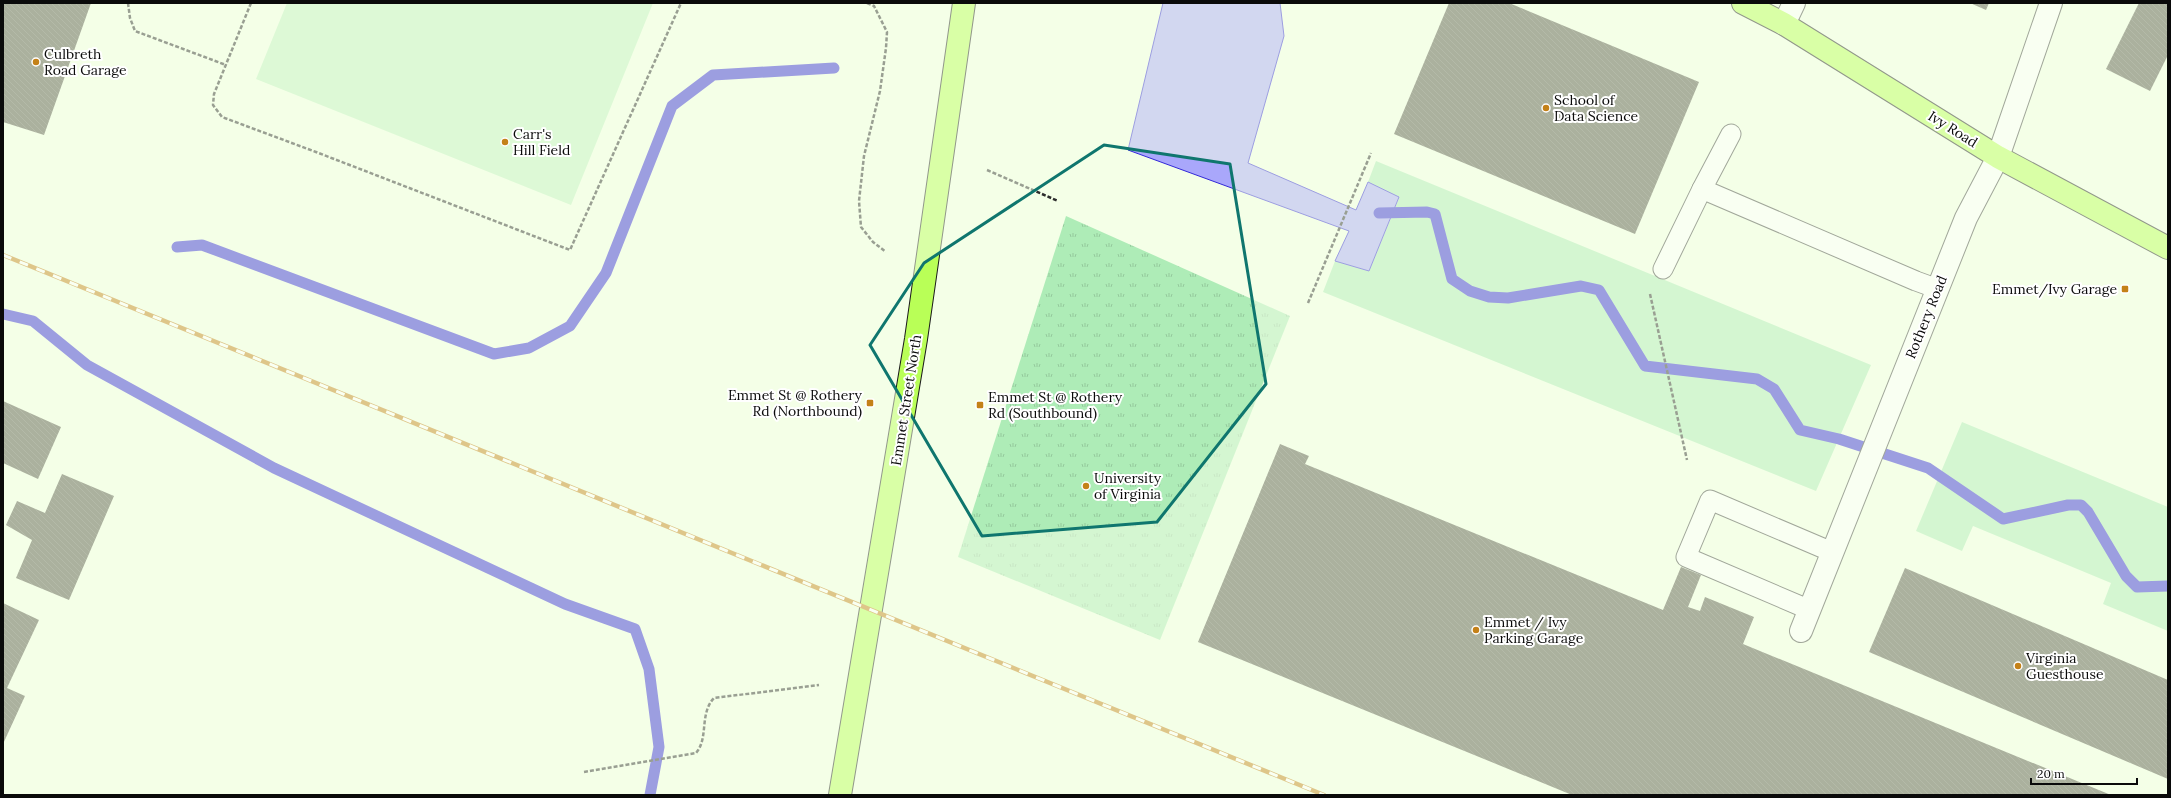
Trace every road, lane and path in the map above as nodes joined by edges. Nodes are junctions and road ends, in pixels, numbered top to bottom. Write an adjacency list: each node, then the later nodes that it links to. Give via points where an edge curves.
1 (128, 3): 10 (path, via 135,31)
2 (251, 3): 10 (path)
3 (681, 3): 10 (path, via 570,250 222,117 213,105 214,94)
4 (867, 3): 18 (path, via 874,6 882,20 886,43 880,91 864,156 859,201 861,227 873,242)
5 (964, 3): 29 (main road, Emmet Street North, via 916,339)
6 (1743, 3): 9 (main road, Ivy Road)
7 (1794, 3): 9 (street)
8 (2051, 3): 13 (street, Rothery Road)
9 (1784, 24): 13 (main road, Ivy Road)
10 (226, 65)
11 (1731, 134): 15 (lane)
12 (1370, 153): 22 (path)
13 (1998, 157): 17 (main road, Ivy Road); 20 (street, Rothery Road, via 1966,218)
14 (987, 170): 16 (path)
15 (1702, 189): 19 (lane); 20 (lane)
16 (1058, 201)
17 (2166, 243)
18 (886, 252)
19 (1663, 269)
20 (1938, 289): 24 (street, Rothery Road)
21 (1649, 291): 23 (path)
22 (1308, 303)
23 (1687, 460)
24 (1832, 552): 25 (street, Rothery Road); 25 (lane, via 1710,500 1686,557)
25 (1810, 610): 26 (street, Rothery Road)
26 (1801, 631)
27 (819, 686): 28 (path, via 714,698 708,705 700,748 696,753)
28 (584, 772)
29 (840, 795)

